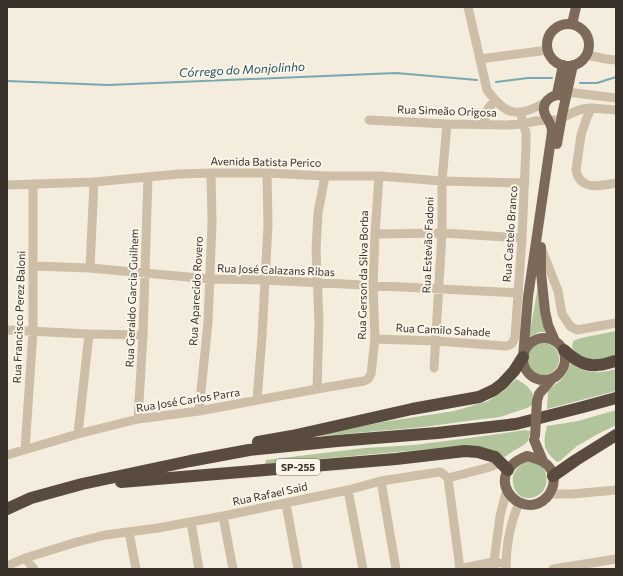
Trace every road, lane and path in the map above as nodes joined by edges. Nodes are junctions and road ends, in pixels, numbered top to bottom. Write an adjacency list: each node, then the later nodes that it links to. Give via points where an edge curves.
1 (468, 7): 6 (street)
2 (576, 7): 3 (main road)
3 (572, 24): 4 (main road, via 558,26 553,30 547,43); 5 (main road, via 585,32 589,47)
4 (548, 50): 6 (street); 8 (main road, via 553,60)
5 (587, 55): 7 (street); 8 (main road, via 578,63)
6 (480, 59): 9 (street)
7 (616, 60)
8 (568, 65): 10 (main road)
9 (487, 90): 12 (street); 17 (street)
10 (563, 95): 11 (street); 13 (main road); 18 (main road)
11 (616, 98)
12 (496, 101): 16 (street, via 510,111); 17 (street)
13 (546, 102): 16 (street); 20 (main road, via 544,110)
14 (591, 108): 15 (street); 18 (street, via 582,109); 32 (street, via 581,135 577,175 580,180 592,186)
15 (616, 110)
16 (520, 112): 22 (street, Rua Castelo Branco)
17 (484, 114): 23 (street)
18 (561, 119): 20 (street, Rua Simeão Origosa); 38 (main road)
19 (369, 120): 21 (street, Rua Simeão Origosa)
20 (548, 120): 22 (street, Rua Simeão Origosa); 58 (main road, via 552,132 528,297)
21 (447, 124): 23 (street, Rua Simeão Origosa); 29 (street, Rua Estevão Fadoni)
22 (523, 124): 23 (street, Rua Simeão Origosa); 31 (street, Rua Castelo Branco, via 526,133)
23 (486, 125)
24 (267, 172): 25 (street, Avenida Batista Perico); 26 (street, Avenida Batista Perico); 43 (street)
25 (212, 173): 28 (street, Avenida Batista Perico); 42 (street, Rua Aparecido Rovero)
26 (325, 176): 27 (street, Avenida Batista Perico); 44 (street, via 318,213)
27 (379, 176): 29 (street, Avenida Batista Perico); 36 (street, Rua Gerson da Silva Borba)
28 (148, 177): 30 (street, Avenida Batista Perico); 41 (street, Rua Geraldo Garcia Guilhem)
29 (442, 181): 31 (street, Avenida Batista Perico); 35 (street, Rua Estevão Fadoni)
30 (94, 182): 33 (street, Avenida Batista Perico); 40 (street)
31 (525, 183): 37 (street, Rua Castelo Branco)
32 (616, 183)
33 (33, 184): 34 (street, Avenida Batista Perico); 39 (street, Rua Francisco Perez Baloni)
34 (7, 186)
35 (442, 233): 36 (street); 37 (street); 46 (street, Rua Estevão Fadoni)
36 (375, 234): 45 (street, Rua Gerson da Silva Borba)
37 (522, 238): 47 (street, Rua Castelo Branco)
38 (541, 248): 48 (street, via 558,291 562,314 570,326 578,330); 55 (main road, via 545,311)
39 (34, 266): 40 (street, Rua José Calazans Ribas); 50 (street, Rua Francisco Perez Baloni)
40 (90, 268): 41 (street, Rua José Calazans Ribas)
41 (145, 272): 42 (street, Rua José Calazans Ribas); 52 (street, Rua Geraldo Garcia Guilhem)
42 (210, 279): 43 (street, Rua José Calazans Ribas); 68 (street, Rua Aparecido Rovero)
43 (265, 280): 44 (street, Rua José Calazans Ribas); 67 (street)
44 (318, 283): 45 (street, Rua José Calazans Ribas); 64 (street)
45 (373, 286): 46 (street, Rua José Calazans Ribas); 53 (street, Rua Gerson da Silva Borba)
46 (438, 289): 47 (street, Rua José Calazans Ribas); 54 (street, Rua Estevão Fadoni)
47 (518, 294): 56 (street, Rua Castelo Branco, via 515,337)
48 (616, 324)
49 (7, 330): 50 (street)
50 (33, 330): 51 (street); 73 (street, Rua Francisco Perez Baloni)
51 (88, 334): 52 (street); 70 (street)
52 (143, 335): 69 (street, Rua Geraldo Garcia Guilhem)
53 (375, 339): 54 (street, Rua Camilo Sahade); 61 (street, Rua Gerson da Silva Borba)
54 (436, 341): 56 (street, Rua Camilo Sahade); 60 (street, Rua Estevão Fadoni)
55 (555, 341): 57 (main road); 58 (main road, via 546,337 532,341)
56 (511, 345)
57 (564, 350): 59 (highway, via 583,364 597,366); 63 (main road, via 566,364 563,371)
58 (523, 357): 62 (main road, via 524,367); 77 (highway, SP-255, via 502,384 478,396 235,447)
59 (616, 361)
60 (434, 368)
61 (371, 374): 64 (street, Rua José Carlos Parra, via 364,381)
62 (533, 378): 63 (main road, via 541,381); 65 (main road)
63 (552, 380): 65 (main road)
64 (316, 389): 67 (street, Rua José Carlos Parra)
65 (538, 397): 72 (main road, bridge)
66 (616, 398): 77 (highway, SP-255, via 516,424 437,434 249,450)
67 (257, 400): 68 (street, Rua José Carlos Parra)
68 (199, 411): 69 (street, Rua José Carlos Parra)
69 (138, 419): 70 (street, Rua José Carlos Parra)
70 (78, 434): 73 (street, Rua José Carlos Parra)
71 (616, 436): 79 (highway)
72 (535, 438): 75 (main road); 76 (main road)
73 (25, 450): 74 (street, Rua José Carlos Parra)
74 (8, 456)
75 (527, 456): 76 (main road); 78 (main road)
76 (543, 460): 79 (main road, via 548,464)
77 (190, 461): 82 (highway, SP-255)
78 (504, 466): 80 (street); 82 (highway, SP-255, via 488,454 465,452); 83 (main road)
79 (553, 476): 86 (main road, via 554,485)
80 (448, 478): 81 (street, Rua Rafael Said, via 439,472); 105 (street)
81 (381, 481): 84 (street, Rua Rafael Said); 104 (street)
82 (82, 484): 89 (highway, SP-255, via 31,498)
83 (506, 488): 87 (main road, via 511,497); 96 (street)
84 (348, 490): 88 (street, Rua Rafael Said); 103 (street)
85 (616, 490): 86 (street)
86 (550, 494): 87 (main road, via 538,504)
87 (519, 503): 97 (street, via 510,531)
88 (286, 504): 90 (street, Rua Rafael Said); 102 (street)
89 (7, 509)
90 (223, 516): 91 (street, Rua Rafael Said); 101 (street)
91 (191, 522): 92 (street, Rua Rafael Said); 100 (street)
92 (129, 532): 93 (street, Rua Rafael Said, via 77,542); 99 (street)
93 (25, 558): 95 (street, Rua Rafael Said); 98 (street)
94 (616, 559): 106 (street)
95 (7, 566)
96 (493, 566): 97 (street); 105 (street)
97 (506, 566)
98 (34, 569)
99 (136, 569)
100 (199, 569)
101 (233, 569)
102 (298, 569)
103 (363, 569)
104 (396, 569)
105 (460, 569)
106 (553, 569)

